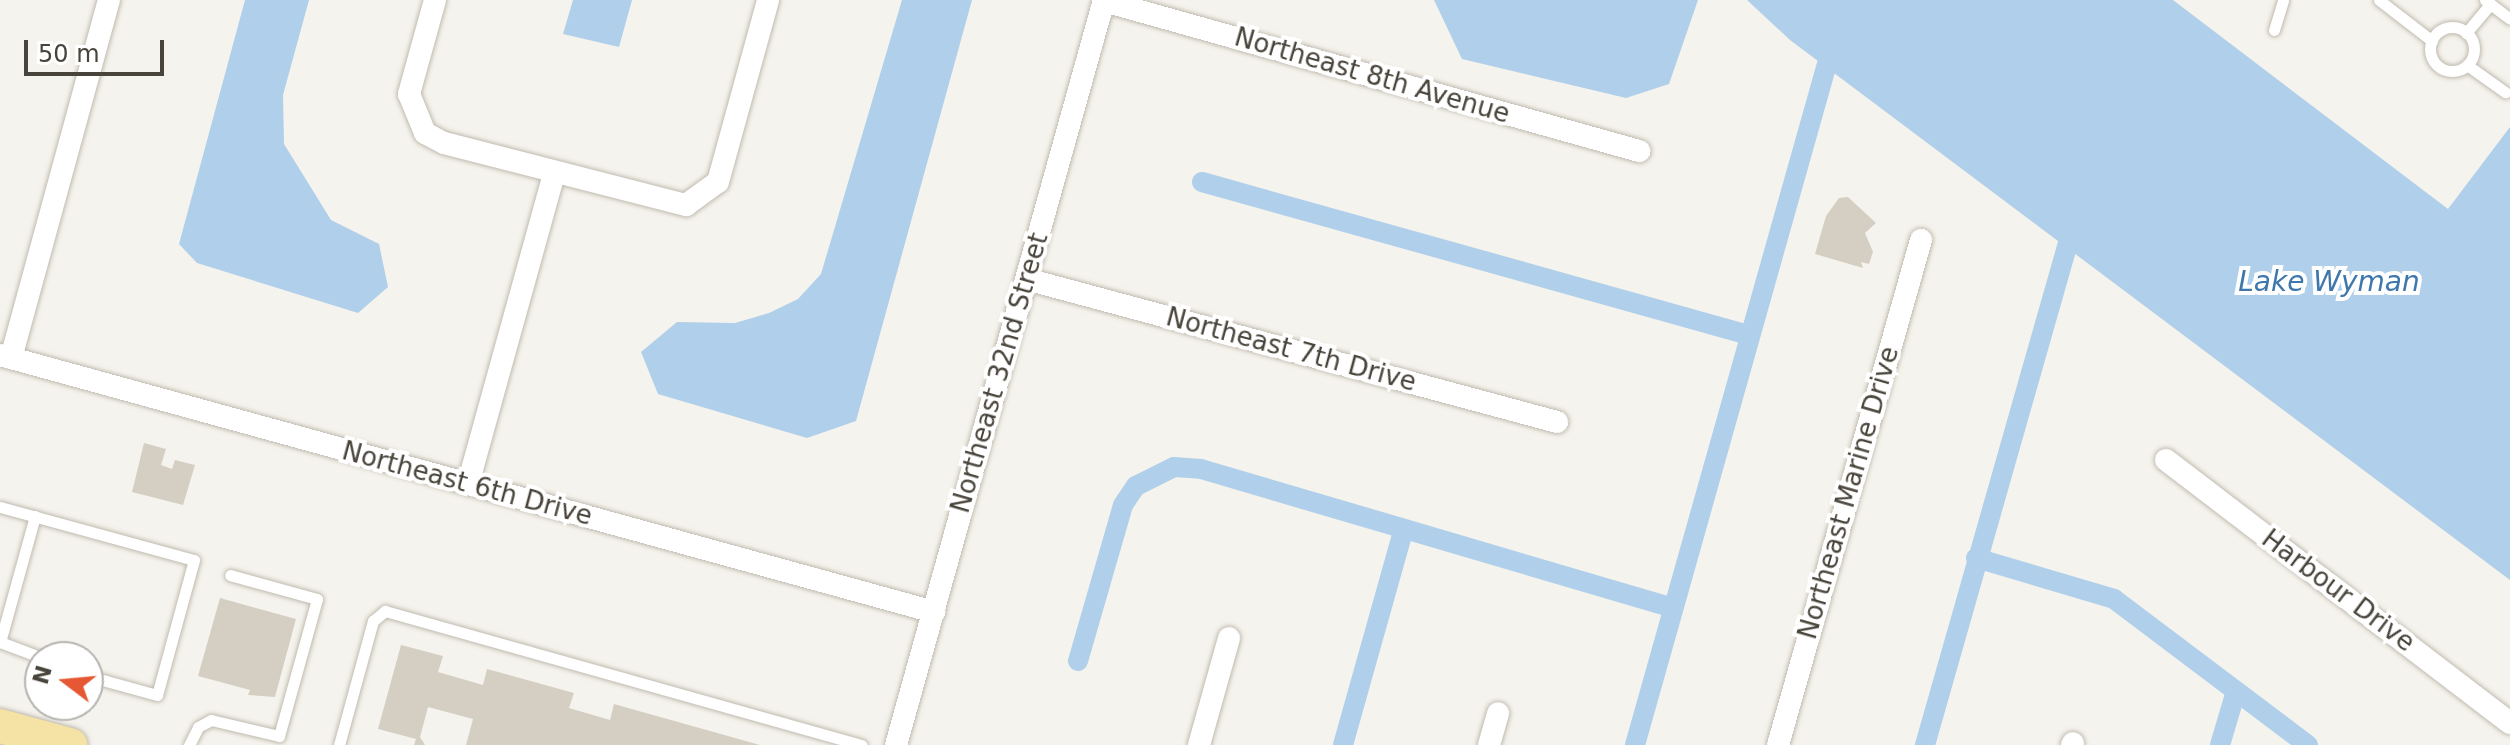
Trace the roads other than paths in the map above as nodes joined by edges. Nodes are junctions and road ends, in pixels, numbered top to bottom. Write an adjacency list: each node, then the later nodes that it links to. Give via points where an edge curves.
1 (109, 0): 18 (street)
2 (435, 0): 15 (street, via 409,94 425,133)
3 (768, 0): 15 (street, via 718,182 704,197 664,204)
4 (2283, 0): 9 (lane)
5 (2379, 0): 11 (lane)
6 (1104, 1): 14 (street, Northeast 8th Avenue); 17 (street, Northeast 32nd Street)
7 (2487, 2): 8 (lane); 10 (lane)
8 (2510, 19)
9 (2274, 30)
10 (2466, 33): 11 (lane, via 2445,29); 12 (lane, via 2473,46)
11 (2432, 41): 12 (lane, via 2431,57 2440,68 2453,71)
12 (2467, 65): 13 (lane)
13 (2505, 92)
14 (1639, 151)
15 (554, 173): 21 (street)
16 (1921, 240): 40 (street, Northeast Marine Drive)
17 (1026, 279): 19 (street, Northeast 7th Drive); 25 (street, Northeast 32nd Street)
18 (5, 356): 21 (street, Northeast 6th Drive)
19 (1557, 422)
20 (2166, 460): 30 (street, Harbour Drive)
21 (468, 484): 25 (street, Northeast 6th Drive)
22 (0, 507): 23 (lane)
23 (35, 516): 27 (lane, via 0,642); 28 (lane, via 194,560 157,695)
24 (230, 575): 34 (lane, via 317,599 279,736 211,720 198,727)
25 (934, 612): 37 (street, Northeast 32nd Street)
26 (1229, 638): 38 (street)
27 (24, 651)
28 (104, 680)
29 (1498, 713): 39 (street)
30 (2510, 723)
31 (0, 726): 33 (main road)
32 (828, 741): 35 (lane, via 385,611 373,621); 36 (lane)
33 (70, 745)
34 (189, 745)
35 (339, 745)
36 (861, 745)
37 (896, 745)
38 (1199, 745)
39 (1489, 745)
40 (1778, 745)

